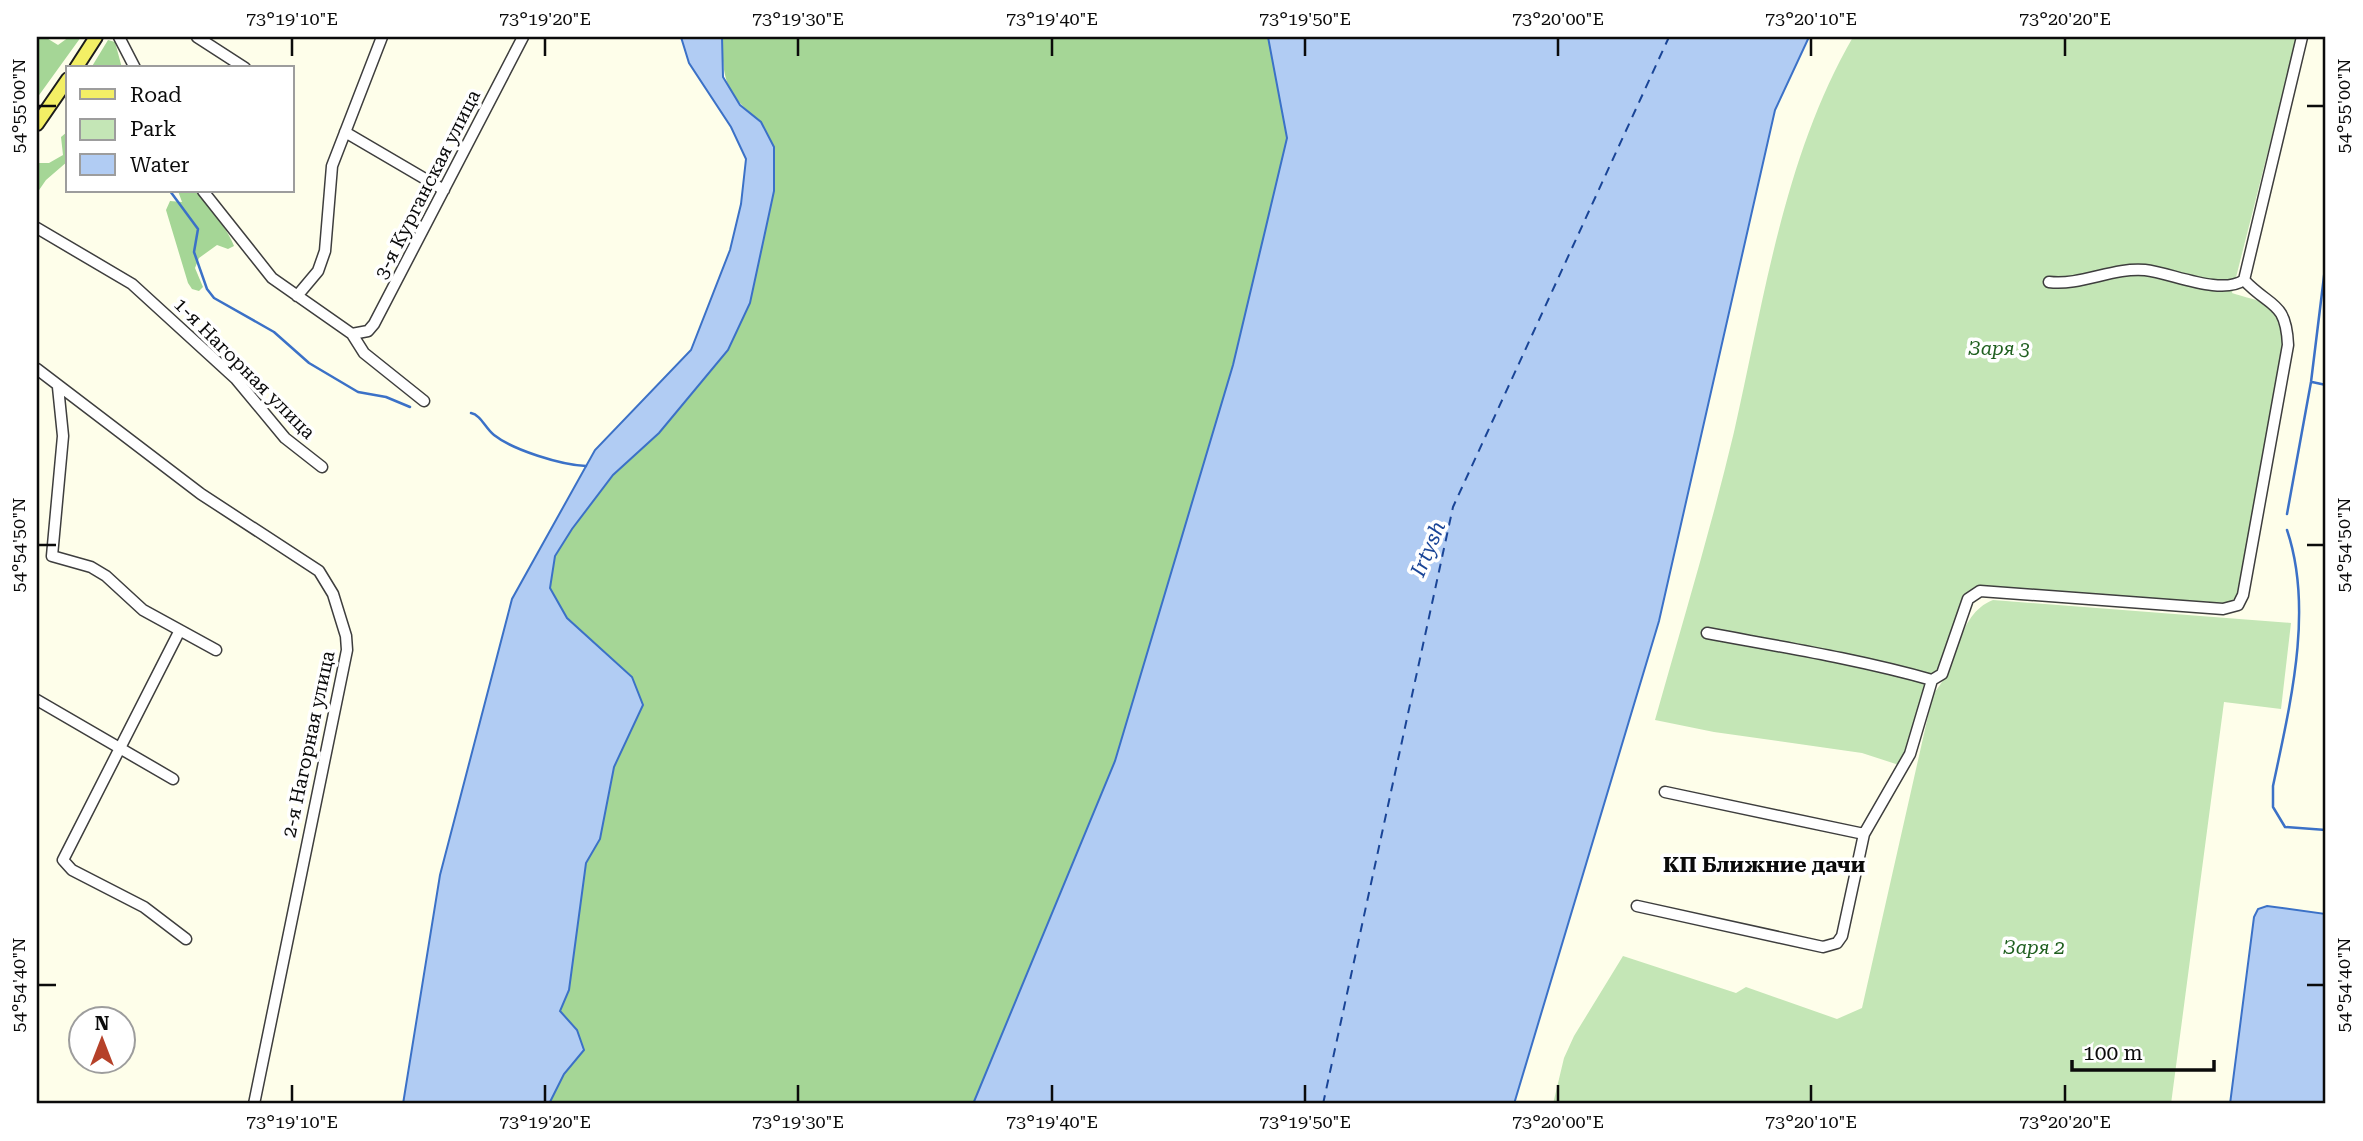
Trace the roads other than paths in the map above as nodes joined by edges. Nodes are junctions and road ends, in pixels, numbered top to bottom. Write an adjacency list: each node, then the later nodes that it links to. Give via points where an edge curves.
1 (96, 37): 7 (main road)
2 (119, 37): 8 (street)
3 (197, 37): 9 (street)
4 (523, 37): 13 (street, 3-я Курганская улица)
5 (2302, 37): 16 (street)
6 (379, 38): 12 (street)
7 (77, 66)
8 (134, 66)
9 (242, 66)
10 (66, 82): 11 (main road)
11 (37, 124)
12 (345, 132): 13 (street); 18 (street, via 332,166 325,251 318,271)
13 (444, 190): 19 (street, 3-я Курганская улица, via 374,324 368,331)
14 (204, 192): 18 (street, via 272,278)
15 (37, 229): 23 (street, 1-я Нагорная улица, via 141,292 236,379 285,438)
16 (2244, 280): 17 (street, via 2225,286 2134,270 2064,284); 27 (street, via 2284,316 2288,345 2238,606 2223,609 1980,591 1968,599 1942,674)
17 (2049, 282)
18 (297, 296): 19 (street)
19 (352, 334): 22 (street, via 364,352)
20 (37, 369): 21 (street, 2-я Нагорная улица)
21 (58, 387): 24 (street, via 63,436 52,556 106,576 143,610); 35 (street, 2-я Нагорная улица, via 201,495 319,571 343,624 347,650)
22 (424, 401)
23 (322, 467)
24 (179, 632): 26 (street); 29 (street)
25 (1706, 634): 27 (street, via 1855,660)
26 (216, 650)
27 (1932, 680): 32 (street, via 1910,754)
28 (37, 700): 29 (street)
29 (118, 749): 30 (street); 34 (street, via 63,860 72,870 144,907)
30 (173, 779)
31 (1665, 792): 32 (street)
32 (1864, 834): 33 (street, via 1837,943 1823,947)
33 (1637, 906)
34 (186, 939)
35 (254, 1104)

